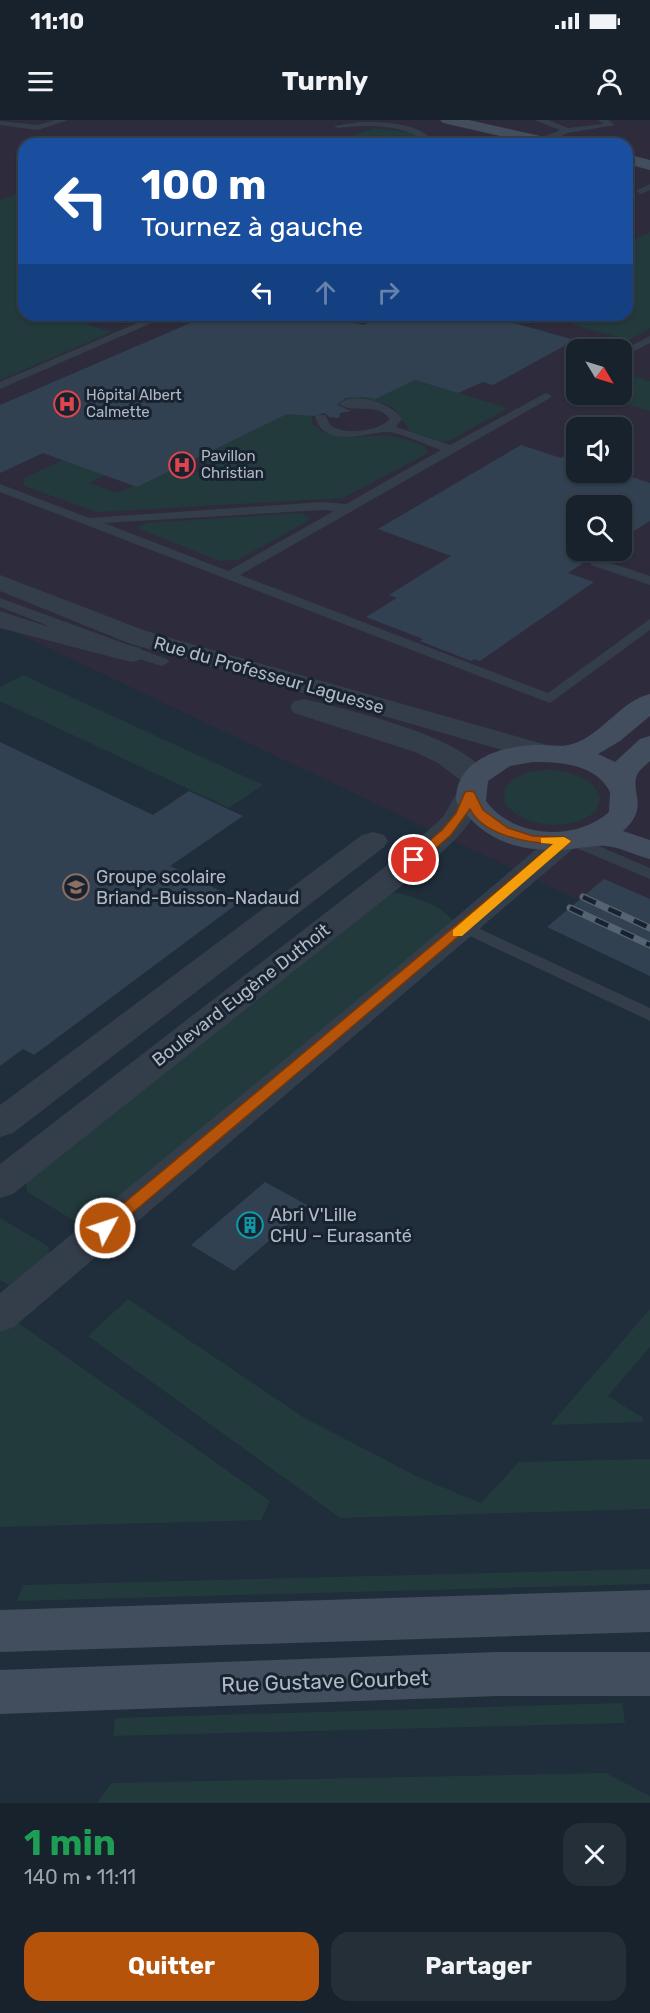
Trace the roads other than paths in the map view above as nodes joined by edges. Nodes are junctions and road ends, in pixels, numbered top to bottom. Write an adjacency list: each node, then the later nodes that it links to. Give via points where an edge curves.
1 (32, 120): 7 (lane)
2 (64, 120): 7 (lane, via 38,128)
3 (448, 120): 10 (street)
4 (538, 120): 10 (lane, via 558,125)
5 (602, 120): 10 (lane, via 611,125)
6 (0, 123): 7 (lane)
7 (11, 126)
8 (338, 126): 9 (lane, via 354,123 412,130)
9 (427, 138)
10 (555, 138)
11 (633, 161): 12 (street)
12 (650, 165)
13 (151, 321): 16 (lane)
14 (650, 339): 15 (lane)
15 (632, 350)
16 (0, 386)
17 (546, 396): 21 (lane)
18 (345, 404): 20 (lane, via 369,404 388,410 396,419)
19 (321, 417): 20 (lane, via 324,425 342,433 367,434)
20 (388, 428): 21 (lane)
21 (452, 450): 23 (lane)
22 (0, 488): 24 (lane)
23 (346, 508): 24 (lane, via 322,506); 26 (lane)
24 (85, 520): 26 (lane)
25 (596, 562): 27 (lane)
26 (230, 575): 33 (lane, via 550,699)
27 (650, 581)
28 (0, 582): 31 (street, Rue du Professeur Laguesse)
29 (0, 592): 31 (lane)
30 (0, 602): 34 (lane)
31 (64, 610): 37 (street, Rue du Professeur Laguesse, via 174,648)
32 (0, 619): 34 (street, Rue du Professeur Laguesse)
33 (650, 624)
34 (162, 662): 38 (street, Rue du Professeur Laguesse, via 439,751 461,762 472,773)
35 (650, 702): 37 (street, via 598,743 585,750)
36 (650, 745): 39 (street, via 623,771)
37 (554, 754): 38 (street, via 523,754 496,761 483,769); 39 (street, via 602,768)
38 (472, 787): 41 (street, via 477,812 504,831 533,839); 48 (street, Boulevard Eugène Duthoit, via 461,814 450,828 414,860)
39 (623, 787): 40 (street); 41 (street, via 627,803 623,815 605,830)
40 (650, 812)
41 (575, 839): 43 (street, via 612,837); 44 (lane); 45 (street)
42 (373, 841): 47 (street)
43 (650, 850)
44 (650, 874)
45 (465, 927): 46 (lane); 49 (street)
46 (650, 1015)
47 (0, 1124)
48 (0, 1184)
49 (0, 1316)
50 (650, 1611): 51 (street)
51 (0, 1631)
52 (650, 1674): 53 (street, Rue Gustave Courbet, via 498,1674)
53 (0, 1692)

